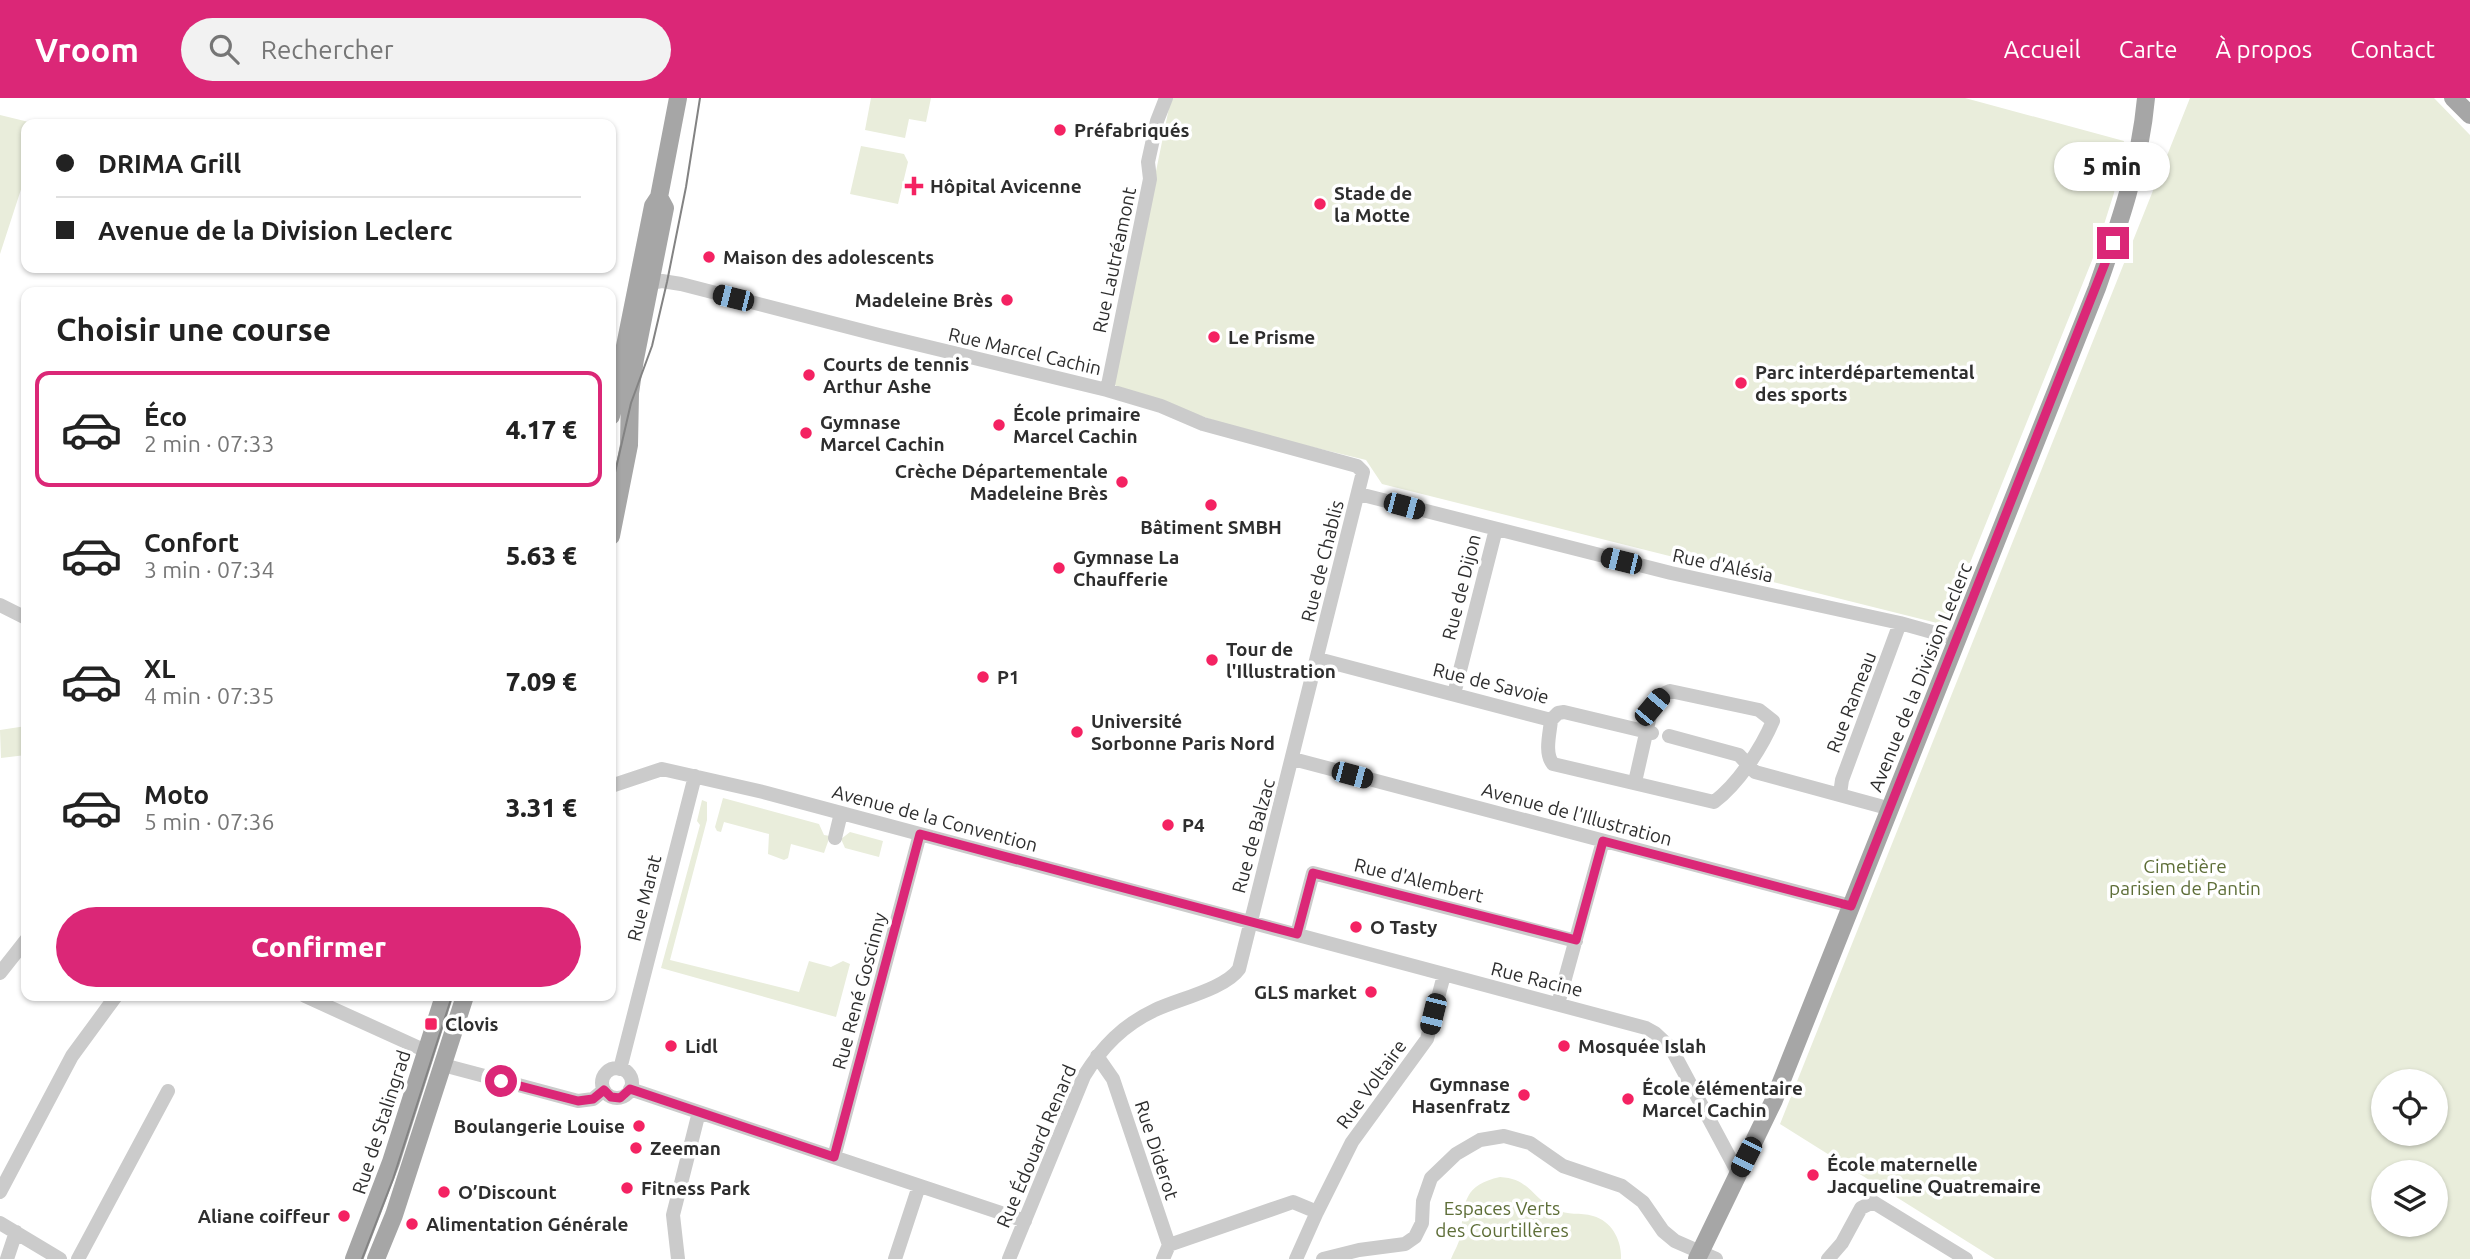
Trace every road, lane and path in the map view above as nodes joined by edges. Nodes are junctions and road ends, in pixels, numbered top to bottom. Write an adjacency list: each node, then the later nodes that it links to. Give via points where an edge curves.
1 (678, 98): 6 (main road, via 659,197 665,208)
2 (1166, 98): 7 (street, Rue Lautréamont, via 1148,162 1150,179)
3 (2146, 98): 15 (main road, Avenue de la Division Leclerc, via 2121,221)
4 (2453, 98): 5 (main road)
5 (2470, 115)
6 (643, 287): 7 (street, Rue Marcel Cachin, via 662,281 681,284); 8 (main road); 10 (main road, via 630,393 629,445)
7 (1107, 390): 9 (street, Rue Marcel Cachin, via 1203,424 1357,466 1363,472)
8 (616, 396)
9 (1359, 494): 11 (street, Rue d'Alésia); 16 (street, Rue de Chablis)
10 (616, 511)
11 (1496, 529): 14 (street, Rue d'Alésia); 17 (street, Rue de Dijon)
12 (0, 605): 13 (street)
13 (21, 616)
14 (1900, 624): 15 (street, Rue d'Alésia); 26 (street, Rue Rameau)
15 (1957, 639): 27 (main road, Avenue de la Division Leclerc)
16 (1318, 659): 17 (street, Rue de Savoie); 21 (street, Rue de Chablis)
17 (1454, 694): 18 (street, Rue de Savoie)
18 (1551, 720): 19 (street, Rue de Savoie, via 1564,712); 24 (street, via 1548,754 1553,764)
19 (1650, 732): 22 (street, via 1652,707 1670,691 1759,710 1773,721); 24 (street)
20 (1669, 736): 22 (street, via 1739,755)
21 (1293, 759): 31 (street, Avenue de l'Illustration); 33 (street, Rue de Balzac)
22 (1748, 764): 24 (street, via 1714,802); 26 (street, via 1755,772)
23 (695, 776): 25 (street, Avenue de la Convention, via 658,770); 28 (street, Avenue de la Convention); 47 (street, Rue Marat)
24 (1635, 782)
25 (616, 784)
26 (1840, 794): 27 (street)
27 (1891, 809): 32 (main road, Avenue de la Division Leclerc)
28 (841, 813): 29 (street, Avenue de la Convention); 30 (street)
29 (920, 834): 33 (street, Avenue de la Convention); 52 (street, Rue René Goscinny)
30 (835, 838)
31 (1603, 841): 32 (street, Avenue de l'Illustration); 35 (street)
32 (1851, 906): 53 (main road, Avenue de la Division Leclerc, via 1774,1100)
33 (1250, 923): 34 (street, Rue Racine); 45 (street, Rue Édouard Renard, via 1234,976 1135,1021)
34 (1297, 934): 35 (street, Rue d'Alembert, via 1313,873); 38 (street, Rue Racine)
35 (1576, 940): 43 (street)
36 (21, 946): 37 (street)
37 (0, 973)
38 (1444, 975): 43 (street, Rue Racine); 56 (street, Rue Voltaire, via 1427,1039 1352,1142)
39 (112, 1001): 55 (street, via 72,1056)
40 (316, 1001): 44 (street)
41 (442, 1001): 44 (main road, Rue de Stalingrad)
42 (463, 1001): 46 (main road)
43 (1558, 1004): 53 (street, Rue Racine, via 1656,1033 1671,1048)
44 (426, 1051): 65 (main road, Rue de Stalingrad)
45 (1097, 1056): 57 (street, Rue Édouard Renard, via 1084,1076); 60 (street, Rue Diderot, via 1113,1079)
46 (443, 1065): 49 (street, via 578,1101 593,1099); 66 (main road)
47 (620, 1069): 48 (street, via 628,1074); 49 (street, via 604,1076)
48 (630, 1089): 49 (street, via 615,1098); 51 (street)
49 (604, 1090)
50 (168, 1091): 64 (street)
51 (699, 1112): 52 (street); 67 (street, via 673,1215)
52 (834, 1157): 54 (street)
53 (1738, 1173): 61 (main road, Avenue de la Division Leclerc)
54 (919, 1186): 57 (street); 68 (street)
55 (0, 1192)
56 (1317, 1212): 60 (street, via 1293,1202); 71 (street, Rue Voltaire)
57 (1025, 1221): 69 (street, Rue Édouard Renard)
58 (0, 1223): 59 (street)
59 (16, 1232): 62 (street); 63 (street)
60 (1169, 1245): 70 (street)
61 (1705, 1257): 72 (street, via 1662,1231 1643,1202 1622,1186 1563,1166 1530,1143 1504,1136 1480,1140 1456,1154 1431,1178 1422,1223 1405,1244)
62 (7, 1259)
63 (60, 1259)
64 (78, 1259)
65 (354, 1259)
66 (376, 1259)
67 (678, 1259)
68 (895, 1259)
69 (1009, 1259)
70 (1163, 1259)
71 (1296, 1259)
72 (1323, 1259)
73 (1828, 1259): 74 (street, via 1861,1208 1873,1202)
74 (1966, 1259)

